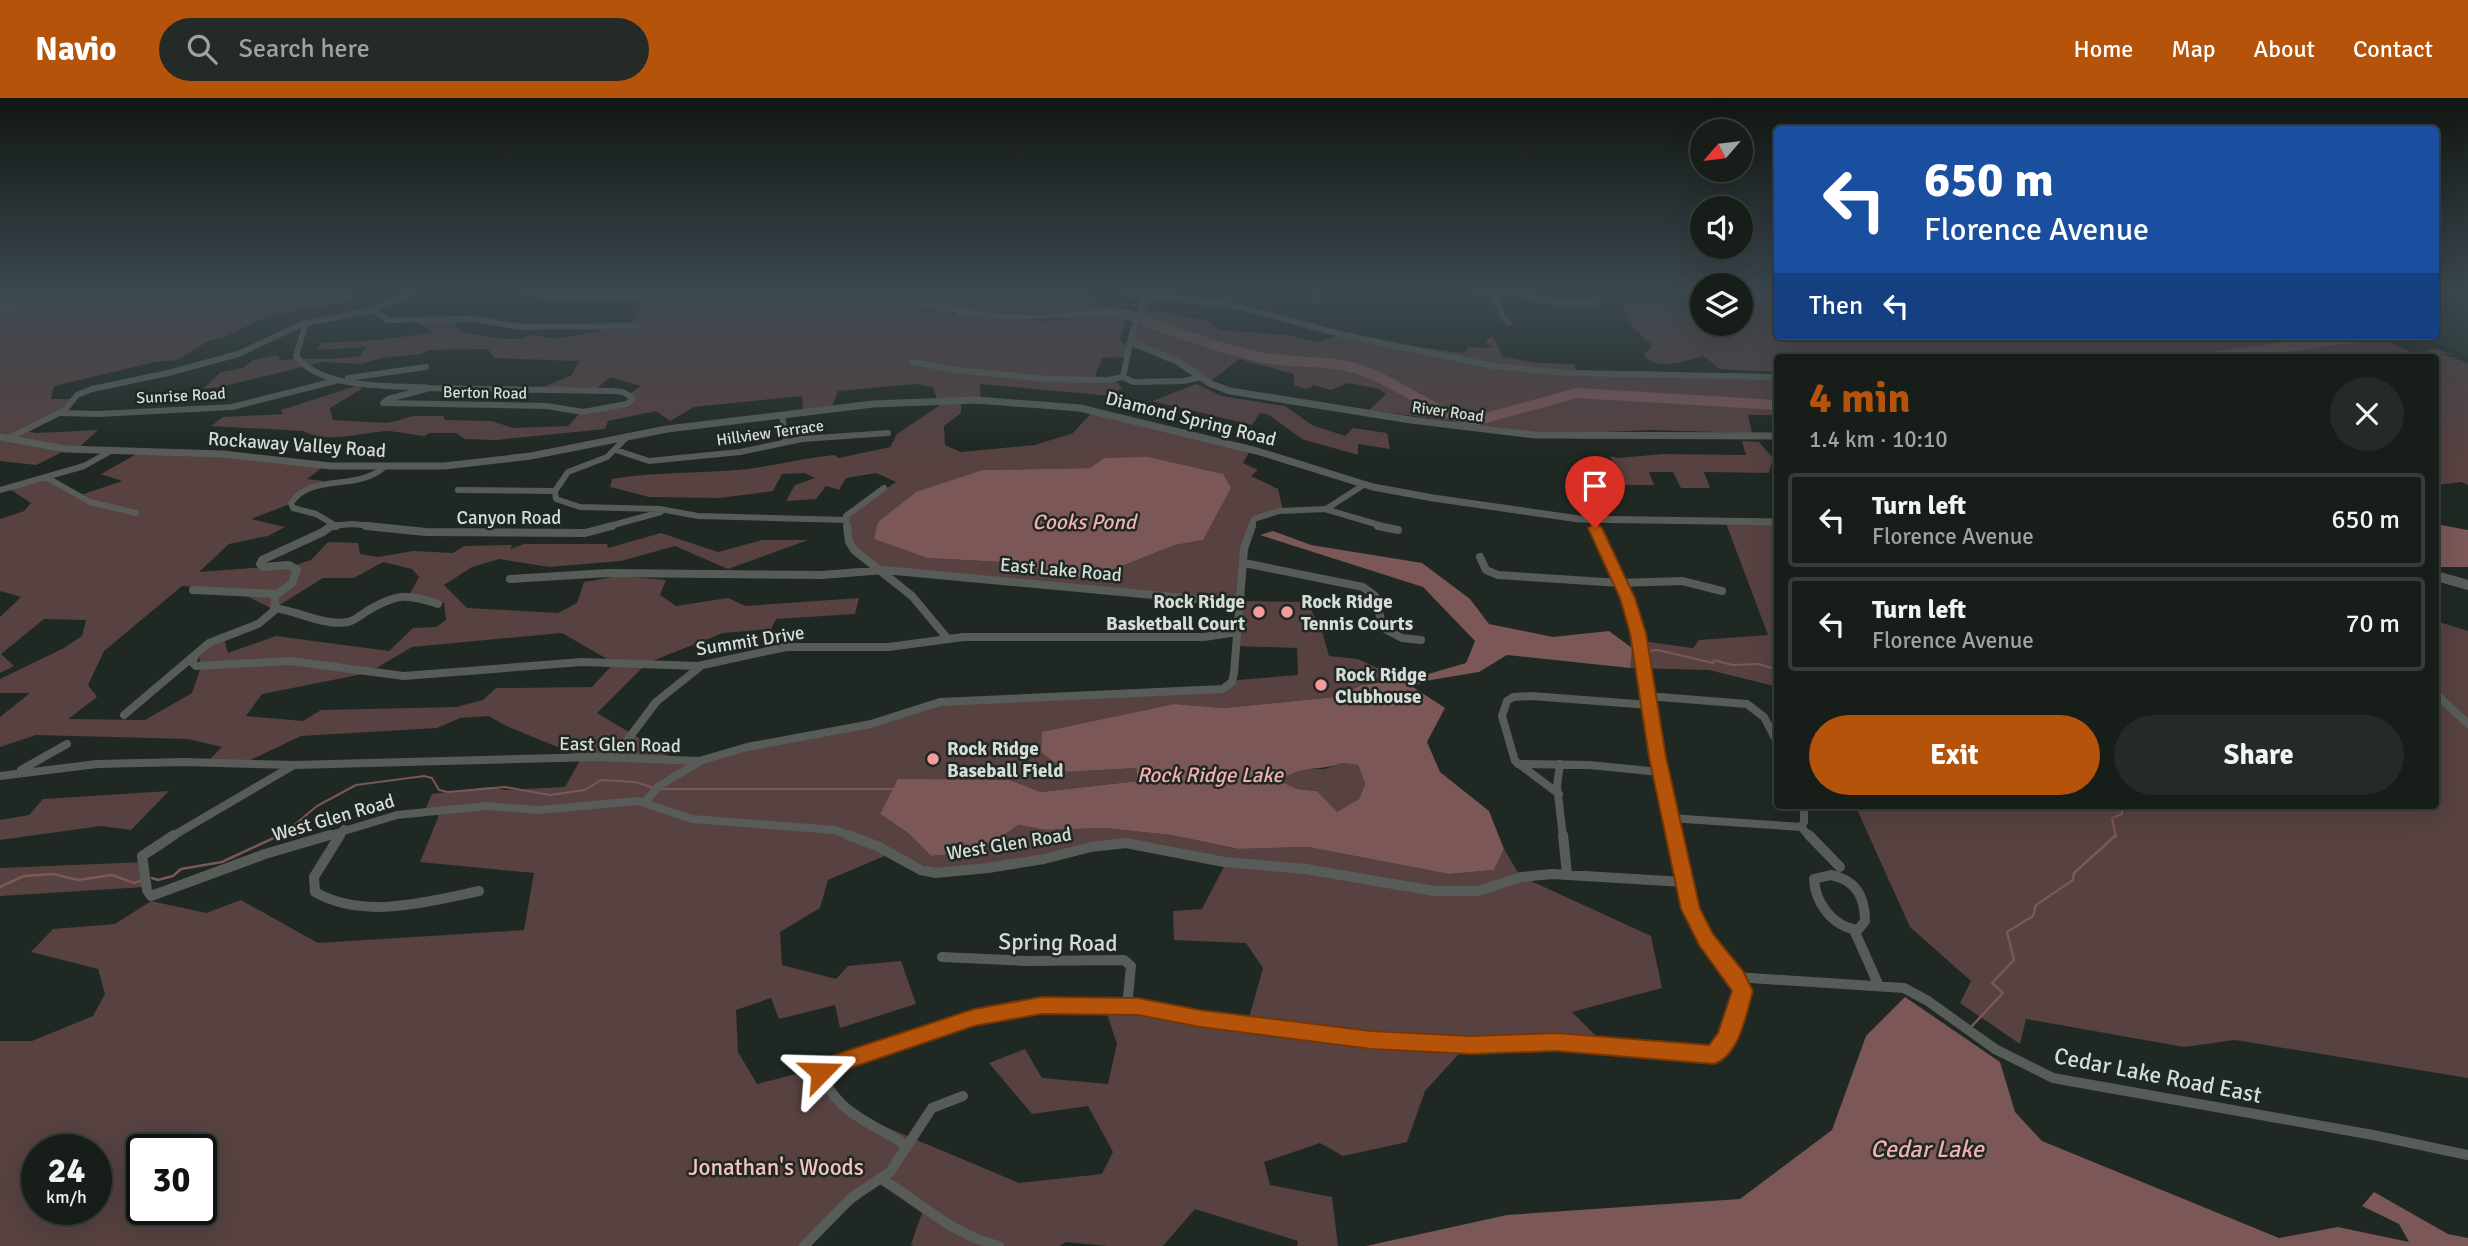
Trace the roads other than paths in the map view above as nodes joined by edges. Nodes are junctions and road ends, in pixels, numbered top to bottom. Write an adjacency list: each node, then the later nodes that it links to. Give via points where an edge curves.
1 (254, 347): 14 (street, via 168,373 84,391)
2 (297, 347): 11 (street, via 299,362 312,372)
3 (1129, 347): 8 (street)
4 (1139, 347): 9 (street, River Road, via 1177,361)
5 (1398, 347): 10 (street, via 1485,365 1568,373)
6 (912, 362): 8 (street, via 1047,379)
7 (426, 367): 11 (street)
8 (1123, 377): 9 (street, via 1133,382)
9 (1201, 377): 18 (street, River Road, via 1239,393 1516,434)
10 (1774, 377)
11 (341, 380): 12 (street, Sunrise Road); 14 (street, Sunrise Road, via 232,407)
12 (430, 388): 13 (street, Sunrise Road, via 567,388 623,392); 13 (street, Berton Road, via 383,403 547,406 583,412 627,404)
13 (632, 397)
14 (58, 413): 19 (street)
15 (782, 415): 17 (street, Diamond Spring Road); 20 (street); 26 (street, Diamond Spring Road, via 947,399 1064,406 1245,448)
16 (888, 433): 20 (street, Hillview Terrace)
17 (628, 436): 21 (street, Diamond Spring Road); 22 (street)
18 (1774, 436)
19 (3, 438): 23 (street, Rockaway Valley Road, via 50,448)
20 (786, 442): 22 (street, Hillview Terrace, via 740,453 649,461)
21 (592, 444): 24 (street, Rockaway Valley Road, via 483,463)
22 (616, 450): 30 (street, via 600,461 573,468)
23 (109, 452): 24 (street, Rockaway Valley Road, via 223,454); 25 (street, via 84,466)
24 (384, 467): 37 (street, via 361,480 311,488 293,498 293,508 316,514)
25 (46, 477): 29 (street); 33 (street, via 97,504)
26 (1365, 484): 31 (street); 35 (street, Diamond Spring Road)
27 (884, 488): 34 (street)
28 (458, 489): 30 (street)
29 (0, 490)
30 (555, 491): 32 (street, via 560,502 580,508)
31 (1325, 509): 38 (street); 40 (street, via 1259,516 1250,526)
32 (666, 510): 34 (street, Canyon Road); 37 (street, Canyon Road, via 584,533 426,532)
33 (136, 513)
34 (845, 520): 41 (street, via 849,542)
35 (1593, 520): 36 (street, Diamond Spring Road); 44 (street)
36 (1774, 522)
37 (332, 525): 48 (street, via 262,560 263,567 296,567 292,583)
38 (1398, 530)
39 (1480, 557): 44 (street, via 1486,570 1498,575)
40 (1244, 563): 49 (street); 54 (street, via 1363,587 1375,596 1383,628 1402,638)
41 (879, 570): 43 (street, East Lake Road, via 822,575 608,573); 49 (street, East Lake Road); 53 (street, via 912,596)
42 (2439, 577): 45 (street)
43 (510, 579)
44 (1619, 583): 47 (street, via 1682,581); 58 (street, via 1633,612)
45 (2468, 585)
46 (193, 590): 48 (street)
47 (1722, 591)
48 (278, 594): 51 (street)
49 (1239, 603): 52 (street)
50 (438, 604): 51 (street, via 391,597 349,622 309,619)
51 (274, 608): 55 (street, via 258,624 217,638)
52 (1237, 632): 53 (street, Summit Drive, via 1204,638); 64 (street, East Glen Road, via 1230,684 1223,688 940,702 871,724 747,747)
53 (948, 639): 56 (street, Summit Drive, via 889,647 786,647)
54 (1421, 640)
55 (195, 656): 56 (street, Summit Drive, via 192,662 196,666 290,661 390,676 583,662); 59 (street)
56 (701, 666): 63 (street, via 656,702)
57 (2439, 697): 60 (street)
58 (1648, 700): 61 (street, via 1738,702 1766,717); 65 (street, via 1513,697 1502,716); 68 (street)
59 (124, 715)
60 (2468, 724)
61 (1774, 735)
62 (67, 744): 69 (street)
63 (614, 758): 64 (street, East Glen Road); 67 (street, East Glen Road)
64 (699, 761): 72 (street)
65 (1518, 764): 66 (street); 71 (street)
66 (1560, 764): 68 (street); 71 (street)
67 (294, 765): 69 (street, East Glen Road, via 97,764); 76 (street, West Glen Road, via 148,850 142,856 151,896)
68 (1660, 772): 74 (street)
69 (17, 773): 70 (street, East Glen Road)
70 (0, 776)
71 (1559, 794): 78 (street)
72 (648, 798): 76 (street, West Glen Road, via 538,810 455,808 397,815); 78 (street, West Glen Road, via 673,815 692,819 835,830 936,873 1126,843 1224,862 1306,869 1434,891 1478,891 1521,877)
73 (1804, 809): 75 (street)
74 (1670, 818): 75 (street); 79 (street)
75 (1801, 827): 77 (street)
76 (344, 829): 80 (street, via 314,877 315,892 323,898 367,908)
77 (1840, 867)
78 (1567, 874): 79 (street, West Glen Road)
79 (1684, 882): 83 (street, via 1697,923)
80 (479, 891)
81 (1854, 930): 81 (street, via 1824,908 1815,894 1814,879 1842,876 1856,886 1864,902 1865,920); 84 (street)
82 (942, 957): 85 (street, Spring Road, via 1124,960 1131,966)
83 (1735, 977): 84 (street, Cedar Lake Road East); 85 (street, via 1742,991 1741,1002 1728,1037 1714,1055 1556,1042 1471,1045 1371,1040)
84 (1879, 986): 88 (street, Cedar Lake Road East, via 1914,992 1966,1030 2053,1077)
85 (1127, 1006): 87 (street, via 1009,1010 821,1069 823,1084 833,1100)
86 (963, 1096): 87 (street, via 932,1108)
87 (906, 1147): 89 (street)
88 (2468, 1155)
89 (882, 1179): 90 (street, via 850,1198); 91 (street, via 965,1236)
90 (804, 1246)
91 (999, 1246)

